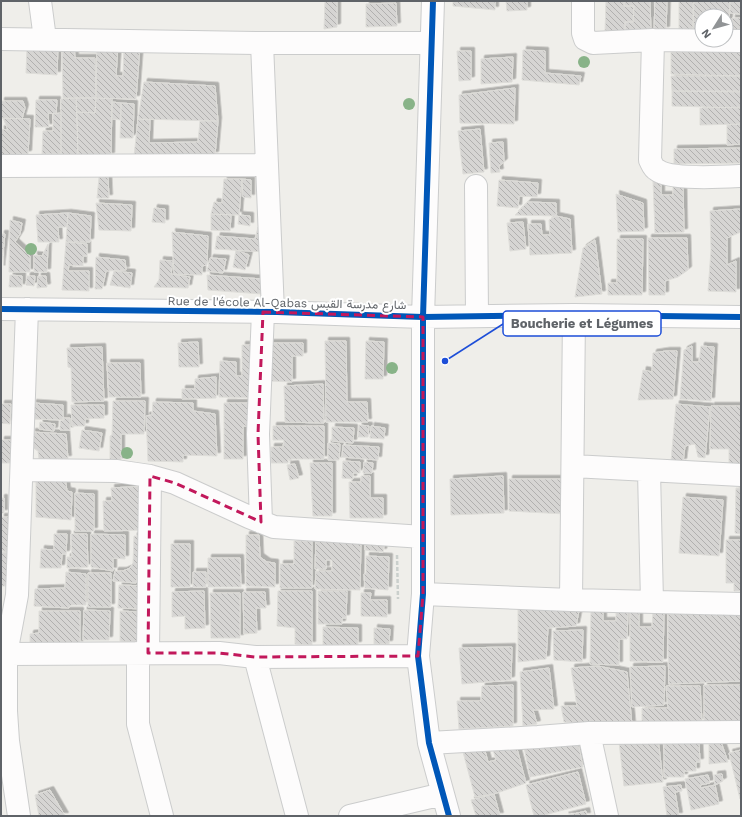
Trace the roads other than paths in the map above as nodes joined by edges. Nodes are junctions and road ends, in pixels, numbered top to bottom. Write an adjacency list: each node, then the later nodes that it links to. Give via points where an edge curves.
1 (40, 1): 5 (street)
2 (433, 1): 9 (street)
3 (583, 1): 6 (street, via 585,40 593,43)
4 (1, 38): 5 (street)
5 (45, 39): 8 (street)
6 (653, 40): 7 (street); 12 (street, via 650,160 654,168 664,174 694,177)
7 (741, 41)
8 (262, 43): 9 (street); 10 (street)
9 (431, 43): 19 (street)
10 (268, 165): 11 (street); 16 (street)
11 (1, 166)
12 (741, 176)
13 (476, 186): 18 (street)
14 (1, 309): 15 (street, Rue de l'école Al-Qabas شارع مدرسة القبس)
15 (27, 310): 16 (street, Rue de l'école Al-Qabas شارع مدرسة القبس); 22 (street)
16 (268, 312): 19 (street, Rue de l'école Al-Qabas شارع مدرسة القبس); 26 (street, via 258,434)
17 (574, 315): 18 (street, Rue de l'école Al-Qabas شارع مدرسة القبس); 20 (street, Rue de l'école Al-Qabas شارع مدرسة القبس); 21 (street)
18 (477, 316): 19 (street, Rue de l'école Al-Qabas شارع مدرسة القبس)
19 (423, 317): 27 (street)
20 (741, 317)
21 (573, 466): 23 (street); 30 (street)
22 (22, 470): 25 (street, via 116,471); 29 (street)
23 (649, 471): 24 (street); 31 (street)
24 (741, 475)
25 (150, 476): 26 (street, via 175,483); 34 (street)
26 (261, 522): 27 (street, via 274,527)
27 (423, 537): 28 (street)
28 (423, 594): 30 (street); 35 (street)
29 (9, 595): 33 (street)
30 (571, 600): 31 (street)
31 (652, 602): 32 (street)
32 (741, 604)
33 (6, 654): 34 (street); 39 (street)
34 (143, 654): 36 (street, via 219,653); 43 (street, via 138,724)
35 (418, 656): 36 (street); 40 (street)
36 (255, 657): 44 (street)
37 (741, 732): 38 (street)
38 (589, 733): 40 (street); 47 (street)
39 (5, 741): 42 (street)
40 (429, 743): 41 (street)
41 (443, 794): 45 (street); 46 (street)
42 (19, 816)
43 (162, 816)
44 (297, 816)
45 (350, 816)
46 (449, 816)
47 (607, 816)

